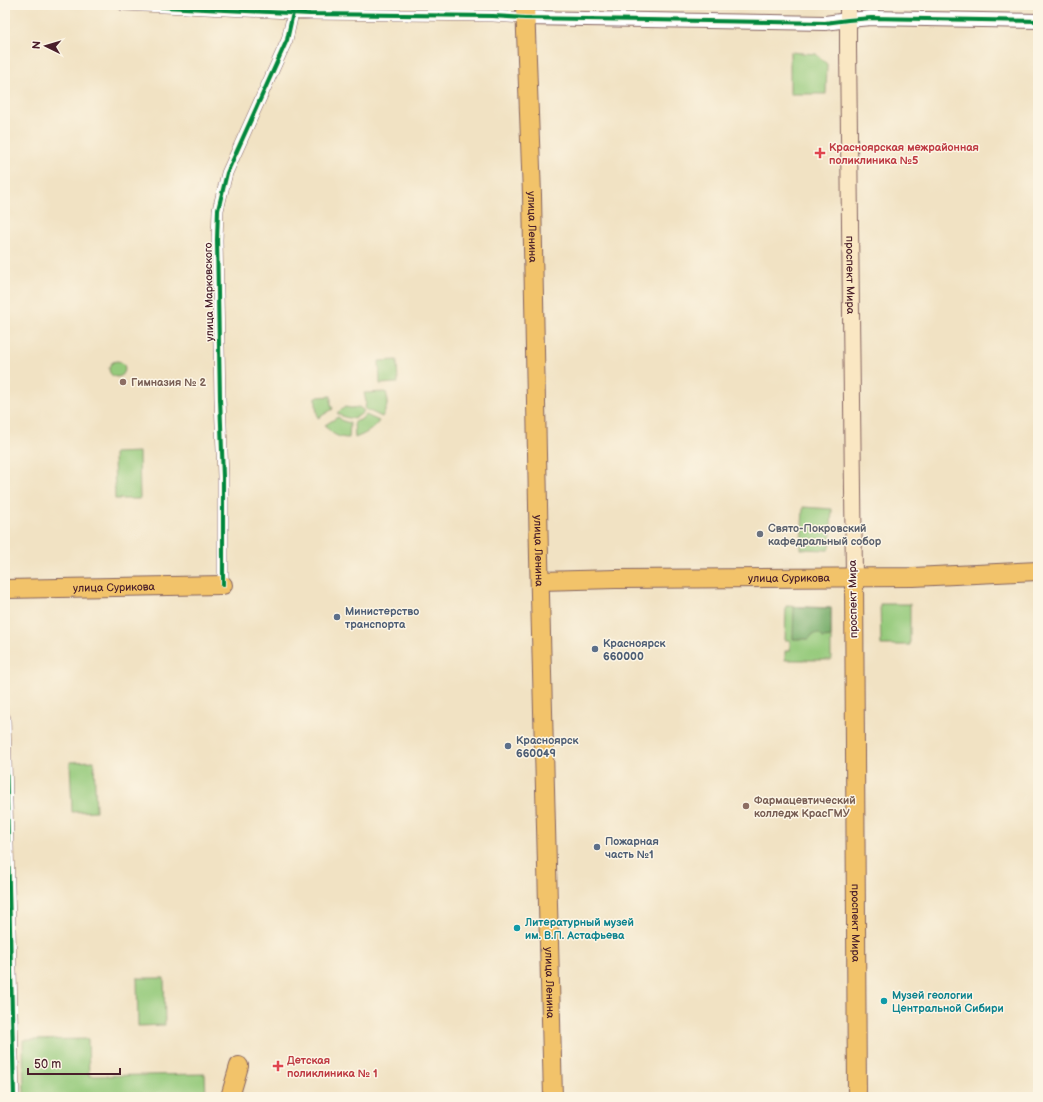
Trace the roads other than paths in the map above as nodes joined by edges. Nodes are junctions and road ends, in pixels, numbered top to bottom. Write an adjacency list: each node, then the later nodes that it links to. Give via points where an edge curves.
1 (123, 5): 4 (street)
2 (525, 12): 3 (street, via 825,23); 4 (street, via 493,16); 8 (main road, улица Ленина, via 532,195)
3 (848, 12): 5 (street, via 871,18); 7 (main road, проспект Мира)
4 (293, 13): 9 (street, улица Марковского, via 287,40 227,172 218,210)
5 (1038, 21)
6 (1038, 570): 7 (main road, улица Сурикова)
7 (854, 578): 8 (main road, улица Сурикова); 16 (main road, проспект Мира)
8 (540, 581): 15 (main road, улица Ленина)
9 (224, 585): 10 (main road, улица Сурикова)
10 (5, 589)
11 (5, 718): 12 (street)
12 (14, 1097)
13 (230, 1097): 14 (main road, via 239,1066)
14 (241, 1097)
15 (553, 1097)
16 (857, 1097)

